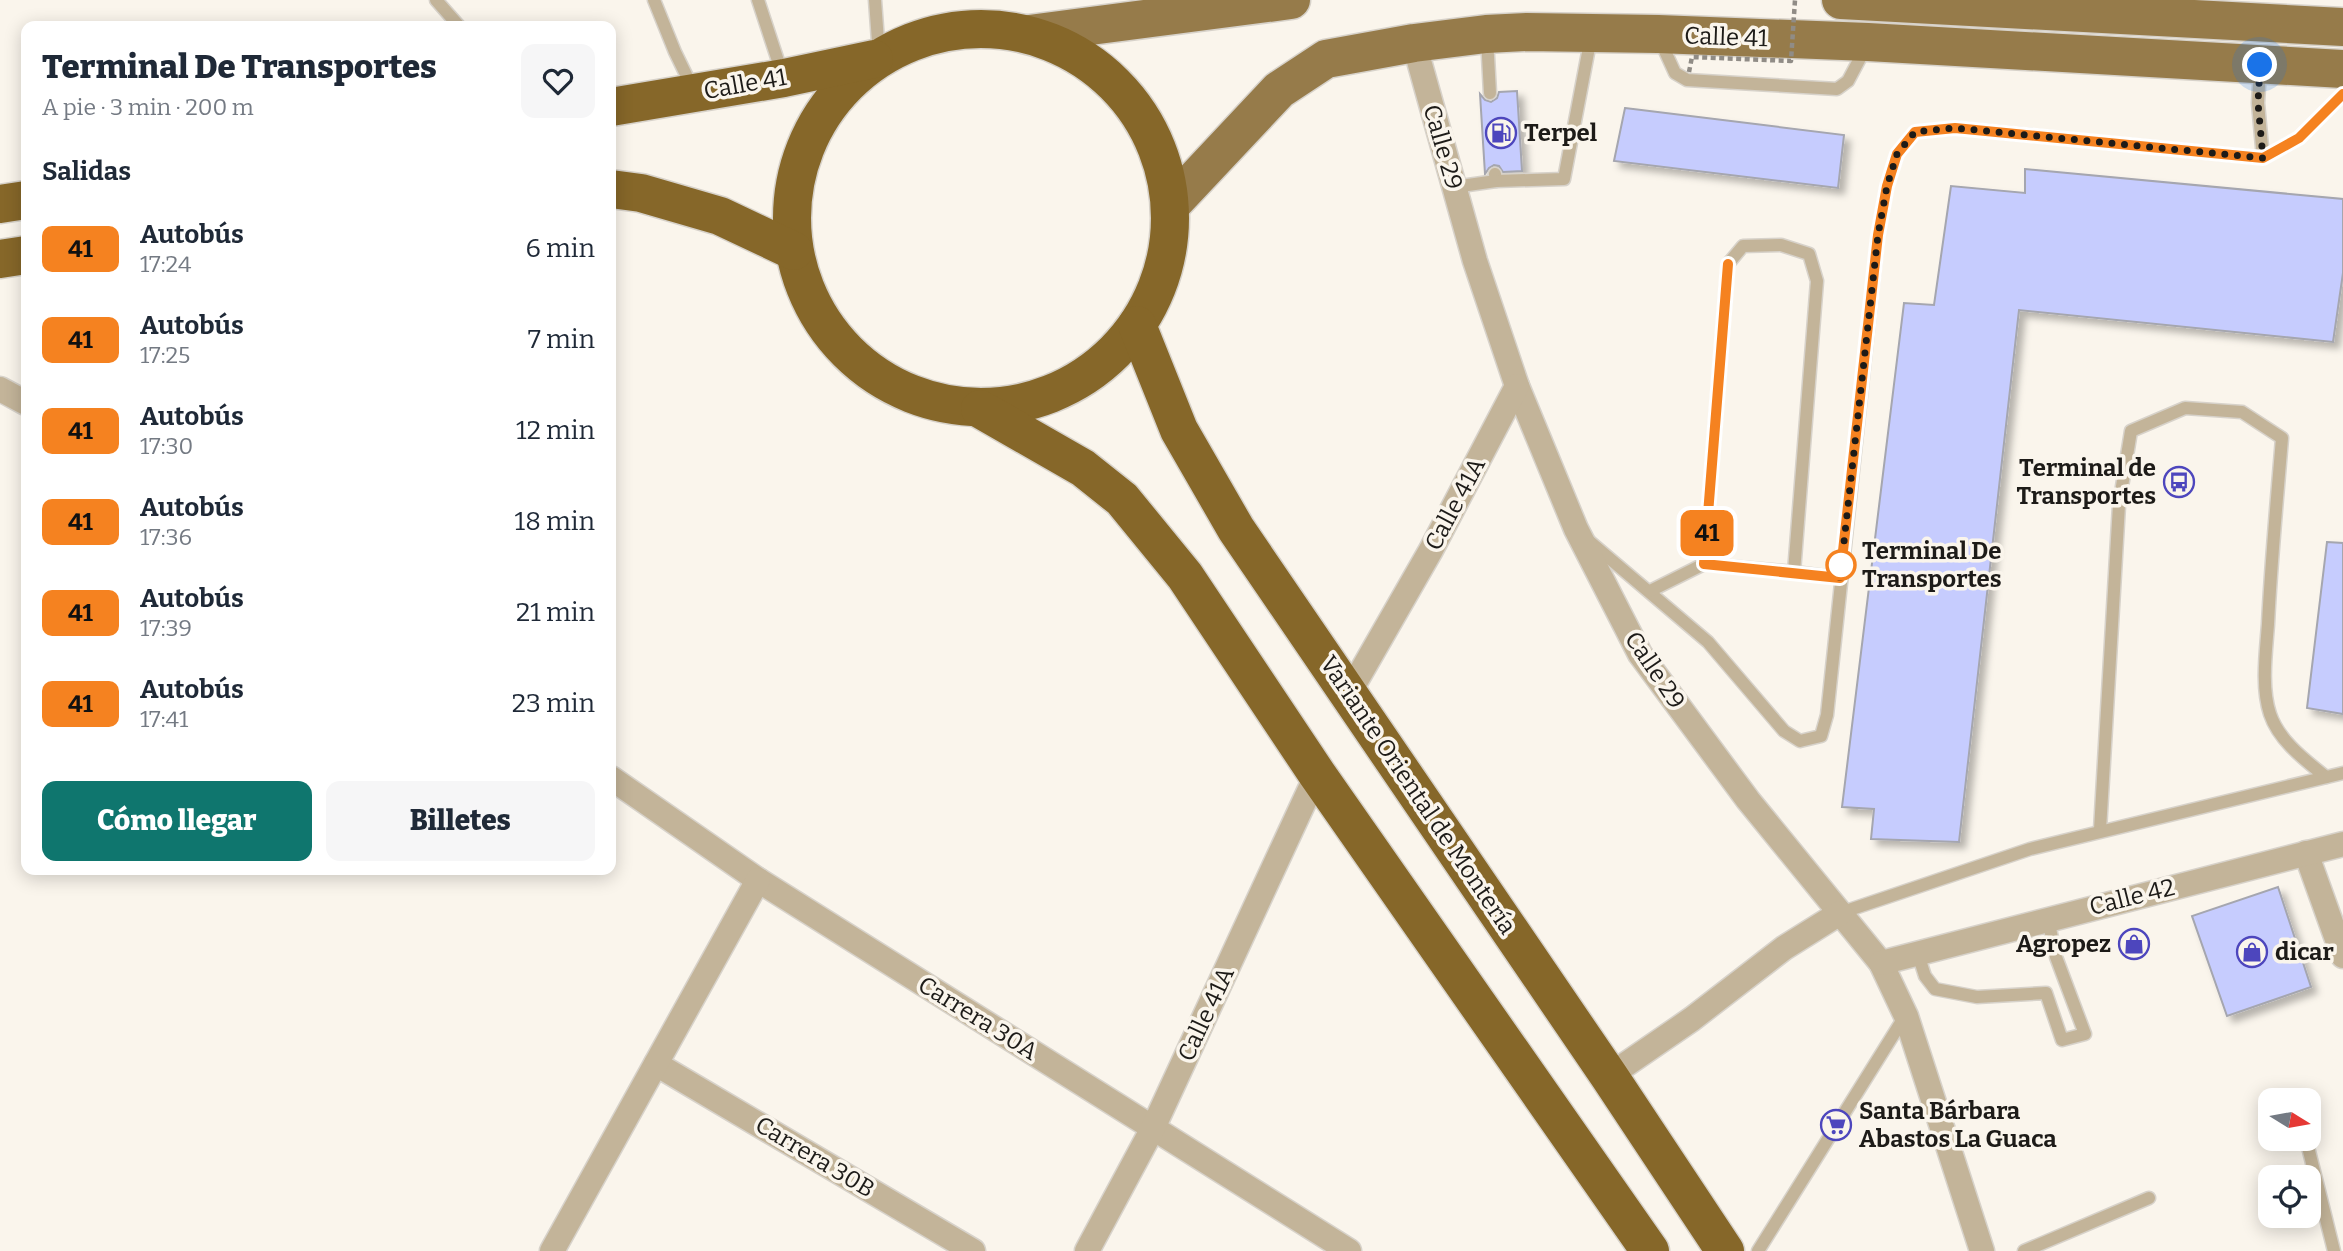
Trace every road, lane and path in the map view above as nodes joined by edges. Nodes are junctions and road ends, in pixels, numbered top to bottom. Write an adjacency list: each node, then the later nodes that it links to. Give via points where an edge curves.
1 (436, 0): 8 (lane)
2 (654, 0): 19 (lane)
3 (758, 0): 18 (lane)
4 (875, 0): 14 (lane)
5 (1291, 0): 11 (main road)
6 (1795, 0): 17 (path, bridge, via 1791,61 1692,57)
7 (1841, 0): 9 (main road)
8 (455, 21)
9 (2343, 27)
10 (1592, 33): 12 (main road, Calle 41); 15 (main road, Calle 41, via 1868,41); 24 (lane, via 1564,179 1495,178)
11 (1029, 34): 14 (highway, via 967,28 936,33); 28 (highway, via 1073,51 1111,80 1141,116 1161,159)
12 (1486, 34): 13 (main road, Calle 41); 20 (lane)
13 (1414, 43): 24 (street, Calle 29); 28 (main road, Calle 41, via 1326,59 1279,90)
14 (879, 57): 18 (highway, Calle 41); 29 (highway, via 832,100 810,137 794,188)
15 (2260, 65): 16 (main road, Calle 41); 23 (lane)
16 (2343, 69)
17 (1689, 72)
18 (784, 78): 19 (highway, Calle 41)
19 (695, 93): 22 (highway, Calle 41)
20 (1490, 93)
21 (2343, 94): 23 (lane, via 2299,138)
22 (616, 106)
23 (2263, 158): 40 (lane, via 1955,128 1915,132 1897,154 1878,235)
24 (1454, 187): 33 (street, Calle 29)
25 (616, 190): 29 (highway, via 720,216)
26 (21, 201): 27 (highway)
27 (0, 204)
28 (1170, 206): 32 (highway, via 1161,275)
29 (794, 251): 36 (highway, via 807,294 828,332 859,364 895,388 936,404)
30 (21, 257): 31 (highway)
31 (0, 259)
32 (1138, 325): 36 (highway, via 1107,360 1069,386 1026,403); 42 (highway, Variante Oriental de Montería, via 1179,430 1236,529)
33 (1517, 386): 37 (street, Calle 29); 42 (street, Calle 41A)
34 (0, 389): 35 (street)
35 (21, 400)
36 (980, 409): 44 (highway, via 1083,468 1122,499 1185,576)
37 (1576, 529): 41 (lane); 51 (street, Calle 29, via 1640,654 1748,800)
38 (1704, 564): 39 (lane); 39 (lane, via 1728,264 1743,246 1781,245 1809,254 1817,281); 41 (lane)
39 (1794, 572): 40 (lane)
40 (1840, 578): 41 (lane, via 1827,715 1821,736 1800,741 1784,732 1708,642)
41 (1650, 591)
42 (1349, 693): 58 (highway, Variante Oriental de Montería)
43 (2343, 773): 45 (lane)
44 (1317, 774): 59 (street, Calle 41A); 66 (highway)
45 (2326, 777): 47 (lane); 47 (lane, via 2284,739 2270,715 2269,593 2281,438 2242,412 2185,408 2131,431 2119,505)
46 (616, 781): 50 (street, Carrera 30A)
47 (2100, 830): 51 (lane)
48 (2343, 844): 49 (street, Calle 42)
49 (2306, 853): 52 (street, Calle 42); 54 (street)
50 (758, 880): 57 (street); 59 (street, Carrera 30A)
51 (1840, 913): 55 (street, Calle 29); 58 (street, via 1784,948)
52 (2048, 919): 53 (street, Calle 42); 53 (lane, via 2056,957 2085,1034 2062,1040 2046,993 1978,997 1935,989)
53 (1918, 954): 55 (street, Calle 42)
54 (2343, 956)
55 (1881, 963): 56 (street, Calle 29)
56 (1906, 1016): 68 (lane); 69 (street, Calle 29)
57 (656, 1064): 62 (street); 63 (street, Carrera 30B)
58 (1609, 1076): 67 (highway, Variante Oriental de Montería)
59 (1153, 1128): 64 (street, Calle 41A); 65 (street, Carrera 30A)
60 (2309, 1152): 71 (lane)
61 (2149, 1198): 70 (lane)
62 (560, 1248)
63 (973, 1251)
64 (1087, 1251)
65 (1349, 1251)
66 (1650, 1251)
67 (1725, 1251)
68 (1758, 1251)
69 (1982, 1251)
70 (2024, 1251)
71 (2334, 1251)

